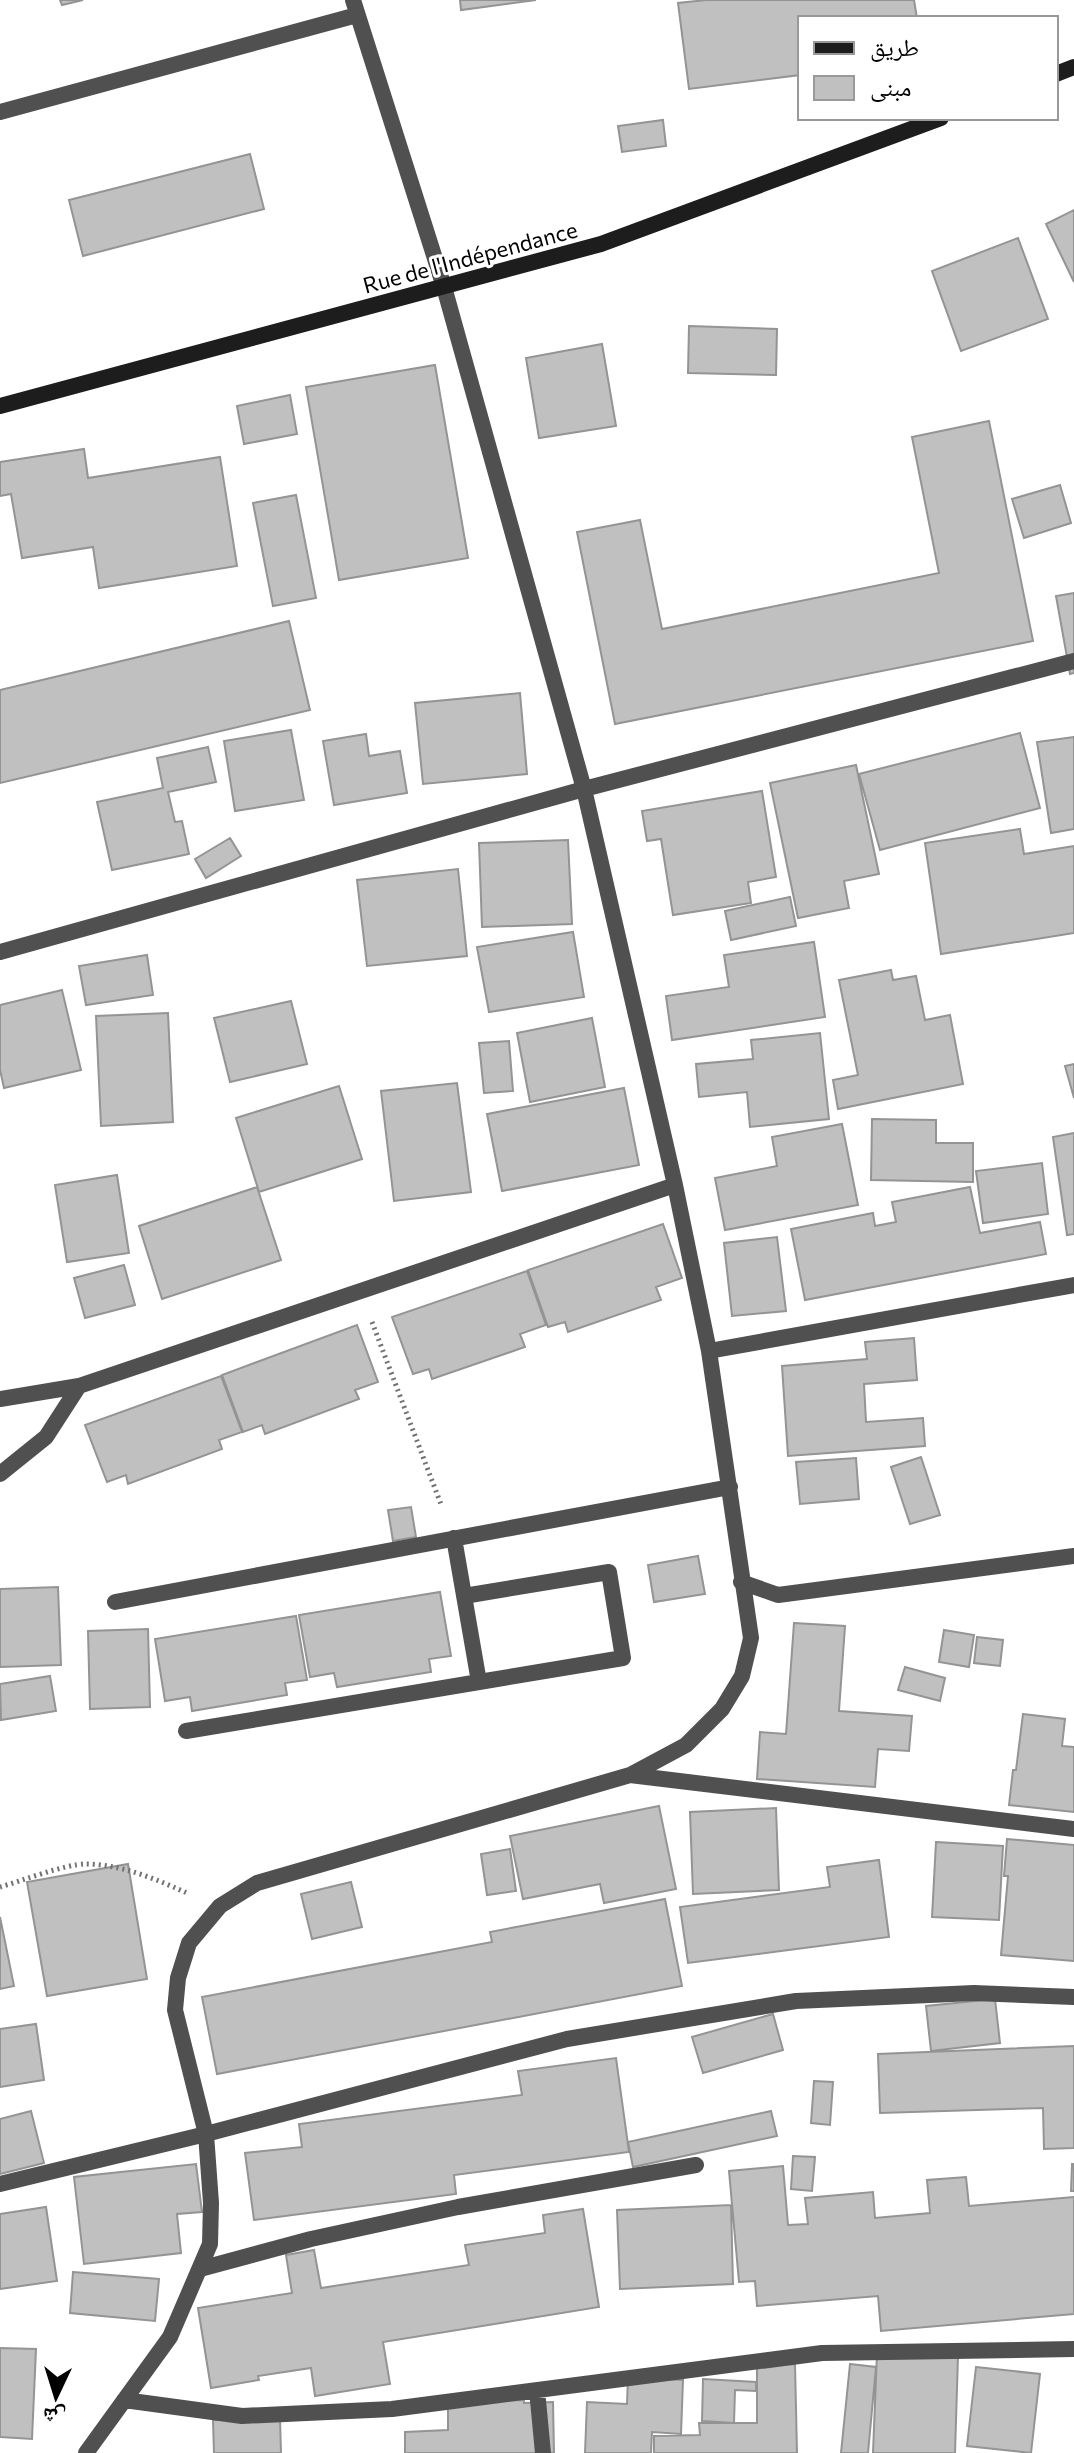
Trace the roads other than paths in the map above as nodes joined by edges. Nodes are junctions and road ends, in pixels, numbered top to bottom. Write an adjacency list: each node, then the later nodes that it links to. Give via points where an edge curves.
1 (355, 8): 2 (street); 4 (street)
2 (0, 112)
3 (936, 120): 4 (main road, Rue de l'Indépendance, via 601,244)
4 (444, 287): 5 (main road, Rue de l'Indépendance); 7 (street)
5 (0, 406)
6 (1074, 661): 7 (street)
7 (584, 789): 8 (street); 9 (street)
8 (0, 952)
9 (675, 1185): 11 (street); 12 (street)
10 (1074, 1285): 11 (street)
11 (709, 1351): 15 (street)
12 (79, 1386): 13 (street); 14 (street, via 46,1437)
13 (0, 1399)
14 (0, 1474)
15 (730, 1487): 16 (street); 18 (street)
16 (454, 1538): 19 (street); 20 (street)
17 (1074, 1556): 18 (street, via 778,1595)
18 (741, 1582): 23 (street, via 751,1638 742,1676 722,1709 686,1745)
19 (464, 1596): 21 (street); 21 (street, via 609,1572 623,1658)
20 (115, 1602)
21 (479, 1682): 22 (street)
22 (186, 1731)
23 (630, 1775): 24 (street); 26 (street, via 257,1883 220,1906 189,1943 175,2010)
24 (1074, 1829)
25 (1074, 1997): 26 (street, via 974,1993 796,2001 567,2039)
26 (206, 2134): 28 (street); 29 (street, via 210,2244)
27 (696, 2165): 29 (street, via 458,2207)
28 (0, 2184)
29 (200, 2269): 32 (street, via 170,2337)
30 (1074, 2349): 31 (street, via 822,2353)
31 (537, 2390): 32 (street, via 392,2409 242,2416); 34 (street)
32 (124, 2400): 33 (street)
33 (86, 2453)
34 (543, 2453)

